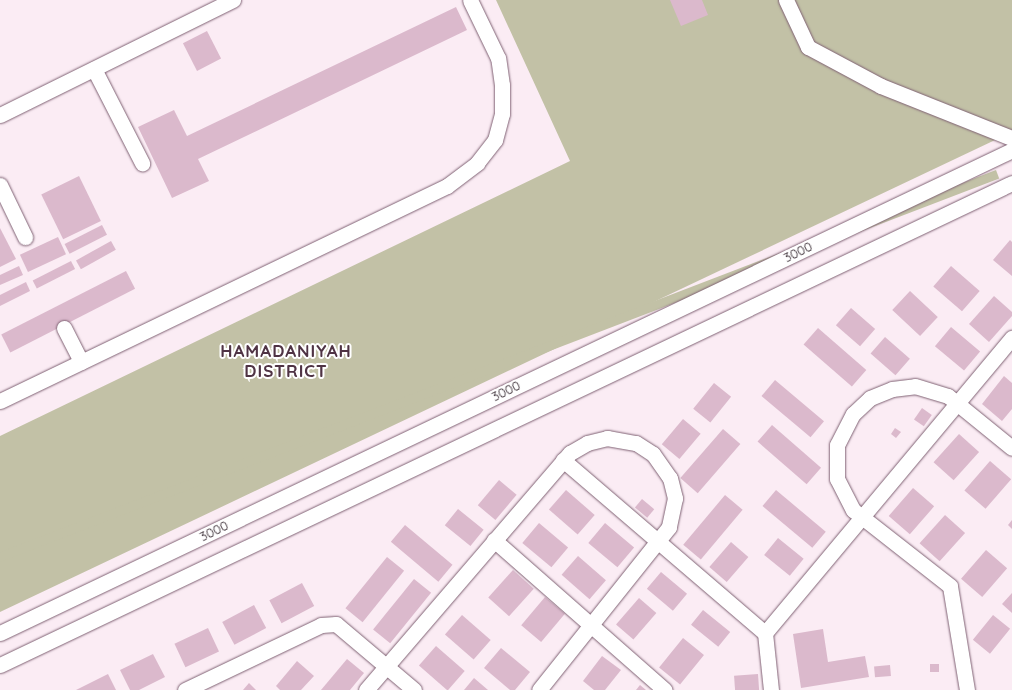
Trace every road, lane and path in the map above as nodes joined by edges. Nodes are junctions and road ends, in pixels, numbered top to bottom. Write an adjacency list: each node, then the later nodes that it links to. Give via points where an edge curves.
1 (233, 0): 4 (street)
2 (470, 0): 15 (street, via 498,58 502,85 502,114 495,140 477,163 447,186)
3 (786, 0): 7 (street, via 808,47 875,83)
4 (212, 5): 5 (street)
5 (94, 69): 6 (street); 9 (street)
6 (0, 115)
7 (1012, 138)
8 (1012, 150): 24 (street, 3000)
9 (142, 163)
10 (1012, 184): 26 (street)
11 (0, 185): 12 (street)
12 (25, 237)
13 (64, 328): 15 (street)
14 (1012, 338): 17 (street)
15 (81, 362): 16 (street)
16 (0, 401)
17 (958, 402): 18 (street); 20 (street); 20 (street, via 938,391 903,387 875,396 853,414 837,445 835,468 846,501)
18 (1012, 448)
19 (563, 460): 21 (street); 22 (street); 22 (street, via 578,447 607,438 632,441 654,454 666,469 675,498 673,518)
20 (861, 519): 25 (street); 34 (street, via 950,586)
21 (494, 540): 23 (street); 27 (street)
22 (658, 544): 23 (street); 25 (street)
23 (591, 626): 31 (street); 32 (street)
24 (0, 633)
25 (765, 633): 33 (street)
26 (0, 665)
27 (386, 666): 28 (street, via 343,628 336,624 321,625); 29 (street); 30 (street)
28 (194, 688)
29 (366, 690)
30 (414, 690)
31 (539, 690)
32 (665, 690)
33 (771, 690)
34 (967, 690)

